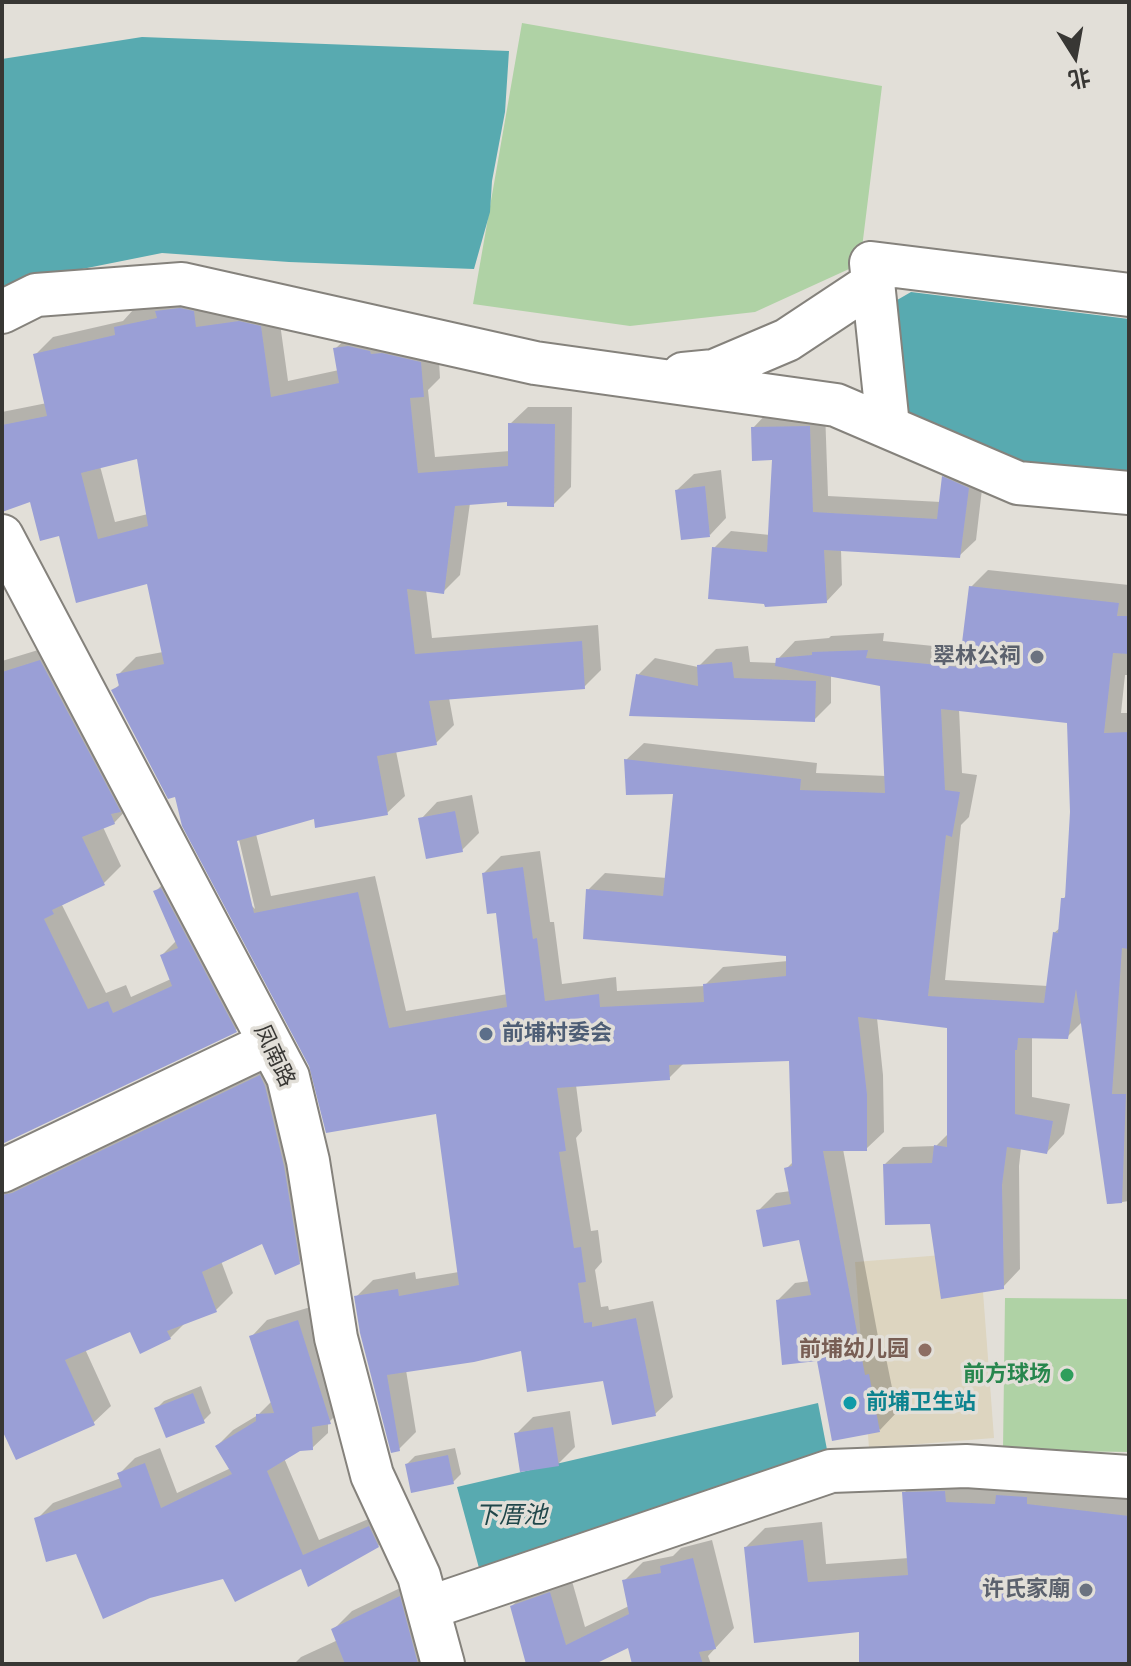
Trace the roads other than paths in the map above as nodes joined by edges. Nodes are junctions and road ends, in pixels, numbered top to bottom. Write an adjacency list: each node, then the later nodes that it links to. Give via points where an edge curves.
1 (867, 287): 4 (street, via 787,340 743,359 714,371)
2 (1129, 295): 5 (street, via 871,263)
3 (2, 312): 4 (street, via 36,295 182,284 535,363)
4 (645, 379): 5 (street, via 836,405)
5 (888, 426): 6 (street, via 1018,483)
6 (1129, 493)
7 (2, 536): 8 (street, 凤南路)
8 (270, 1043): 9 (street); 11 (street, 凤南路, via 292,1091 336,1338 372,1475 419,1576)
9 (2, 1171)
10 (1129, 1477): 11 (street, via 966,1466 831,1471)
11 (428, 1608): 12 (street, 凤南路)
12 (443, 1664)

